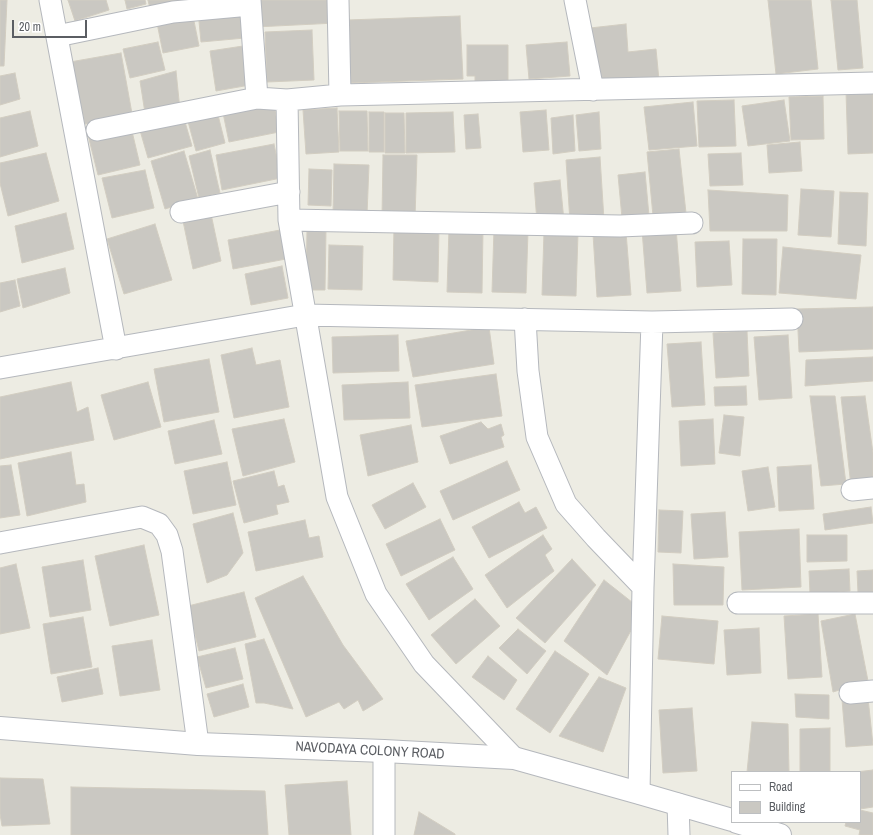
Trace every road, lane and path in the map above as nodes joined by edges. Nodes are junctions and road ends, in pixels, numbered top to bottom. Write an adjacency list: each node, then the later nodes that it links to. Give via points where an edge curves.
1 (50, 0): 5 (street)
2 (338, 0): 8 (street)
3 (575, 0): 7 (street)
4 (250, 2): 5 (street, via 173,12); 9 (street)
5 (57, 36): 20 (street)
6 (873, 83): 7 (street)
7 (593, 90): 8 (street)
8 (340, 95): 10 (street)
9 (257, 98): 10 (street); 11 (street)
10 (287, 100): 12 (street)
11 (97, 130)
12 (289, 192): 13 (street); 14 (street)
13 (181, 212)
14 (289, 220): 15 (street, via 620,226); 16 (street)
15 (692, 223)
16 (305, 315): 17 (street); 20 (street); 33 (street, via 337,497 376,594 424,664)
17 (525, 319): 19 (street); 25 (street, via 528,371 537,437 566,504)
18 (792, 319): 19 (street)
19 (652, 322): 25 (street)
20 (116, 349): 21 (street)
21 (0, 368)
22 (873, 488): 23 (street)
23 (852, 490)
24 (0, 543): 31 (street, via 142,517 159,524 167,535 172,551)
25 (643, 587): 34 (street)
26 (738, 603): 27 (street)
27 (873, 603)
28 (873, 691): 29 (street)
29 (850, 693)
30 (0, 728): 31 (street, NAVODAYA COLONY ROAD)
31 (198, 744): 32 (street, NAVODAYA COLONY ROAD)
32 (384, 751): 33 (street, NAVODAYA COLONY ROAD); 38 (street)
33 (514, 758): 34 (street, NAVODAYA COLONY ROAD)
34 (640, 793): 35 (street, NAVODAYA COLONY ROAD)
35 (678, 804): 36 (street, NAVODAYA COLONY ROAD); 39 (street)
36 (731, 820)
37 (740, 823): 40 (street)
38 (384, 835)
39 (679, 835)
40 (780, 835)

